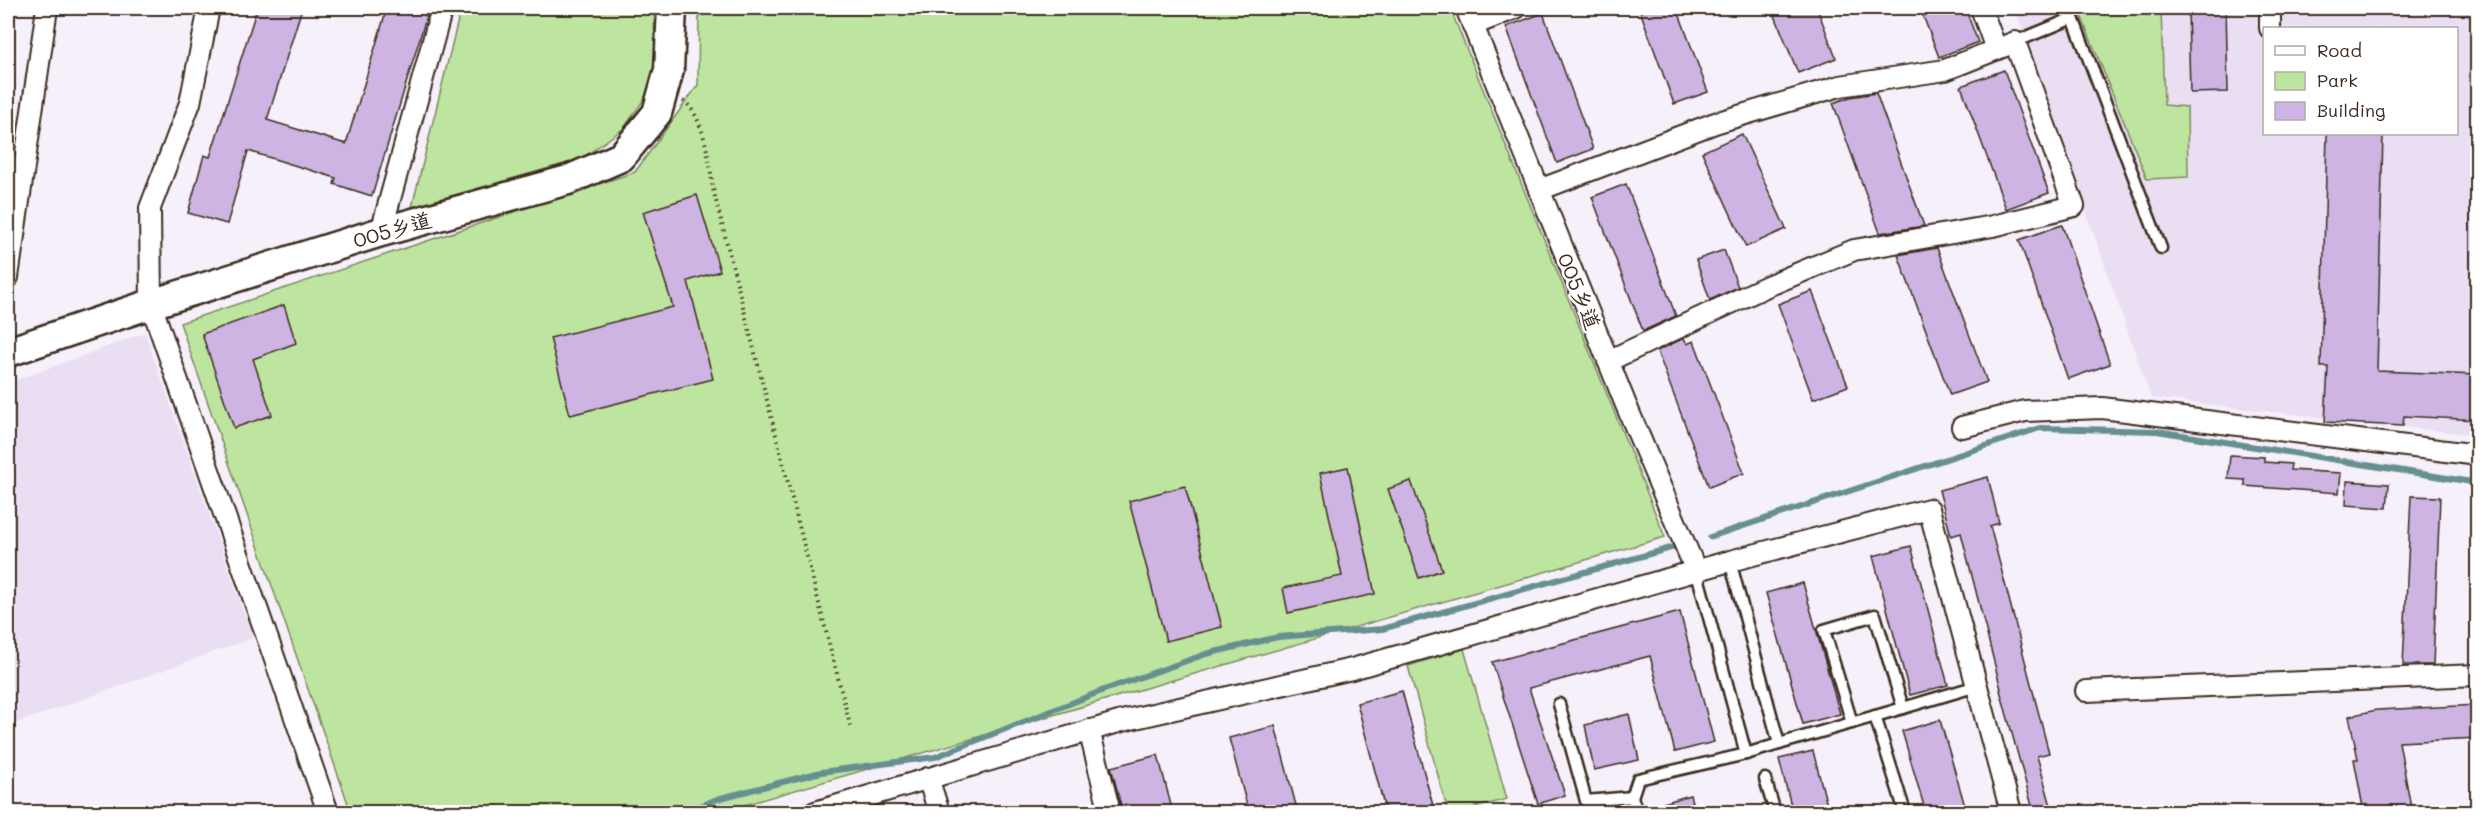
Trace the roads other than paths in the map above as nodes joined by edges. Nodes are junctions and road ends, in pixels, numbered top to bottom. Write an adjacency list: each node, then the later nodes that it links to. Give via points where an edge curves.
1 (46, 8): 16 (street)
2 (209, 8): 17 (street, via 190,103 150,208)
3 (442, 8): 14 (street)
4 (672, 8): 14 (street, 005乡道, via 669,70 657,113 621,157 568,180)
5 (1515, 8): 9 (street)
6 (1981, 8): 12 (street)
7 (2270, 8): 10 (street)
8 (2071, 13): 11 (lane); 15 (lane)
9 (1469, 16): 13 (street, 005乡道)
10 (2270, 27)
11 (2015, 42): 12 (street); 19 (street, via 2074,206 1993,226 1854,250 1765,286)
12 (1996, 49): 13 (street, via 1946,70 1840,86 1715,123)
13 (1539, 190): 19 (street, 005乡道)
14 (381, 232): 17 (street, 005乡道)
15 (2161, 248)
16 (8, 277)
17 (151, 304): 18 (street, 005乡道); 37 (street)
18 (8, 352)
19 (1608, 360): 23 (street, 005乡道)
20 (1962, 427): 21 (street, via 2025,411 2102,408)
21 (2478, 455)
22 (1730, 561): 23 (street); 25 (street, via 1929,509); 32 (lane)
23 (1697, 573): 31 (street, via 1352,669); 33 (lane)
24 (2478, 675): 26 (street)
25 (1977, 686): 28 (lane); 44 (street)
26 (2086, 691)
27 (1559, 704): 36 (lane, via 1586,801)
28 (1903, 708): 29 (lane); 30 (lane, via 1875,615 1834,627 1824,630)
29 (1875, 716): 30 (lane); 43 (lane)
30 (1852, 723): 32 (lane)
31 (1089, 730): 34 (street); 40 (street)
32 (1779, 744): 33 (lane)
33 (1746, 754): 36 (lane, via 1638,779)
34 (928, 778): 38 (street); 39 (street)
35 (1765, 779): 42 (lane)
36 (1632, 797): 41 (lane)
37 (328, 813)
38 (815, 813)
39 (939, 813)
40 (1110, 813)
41 (1637, 813)
42 (1774, 813)
43 (1905, 813)
44 (2010, 813)

